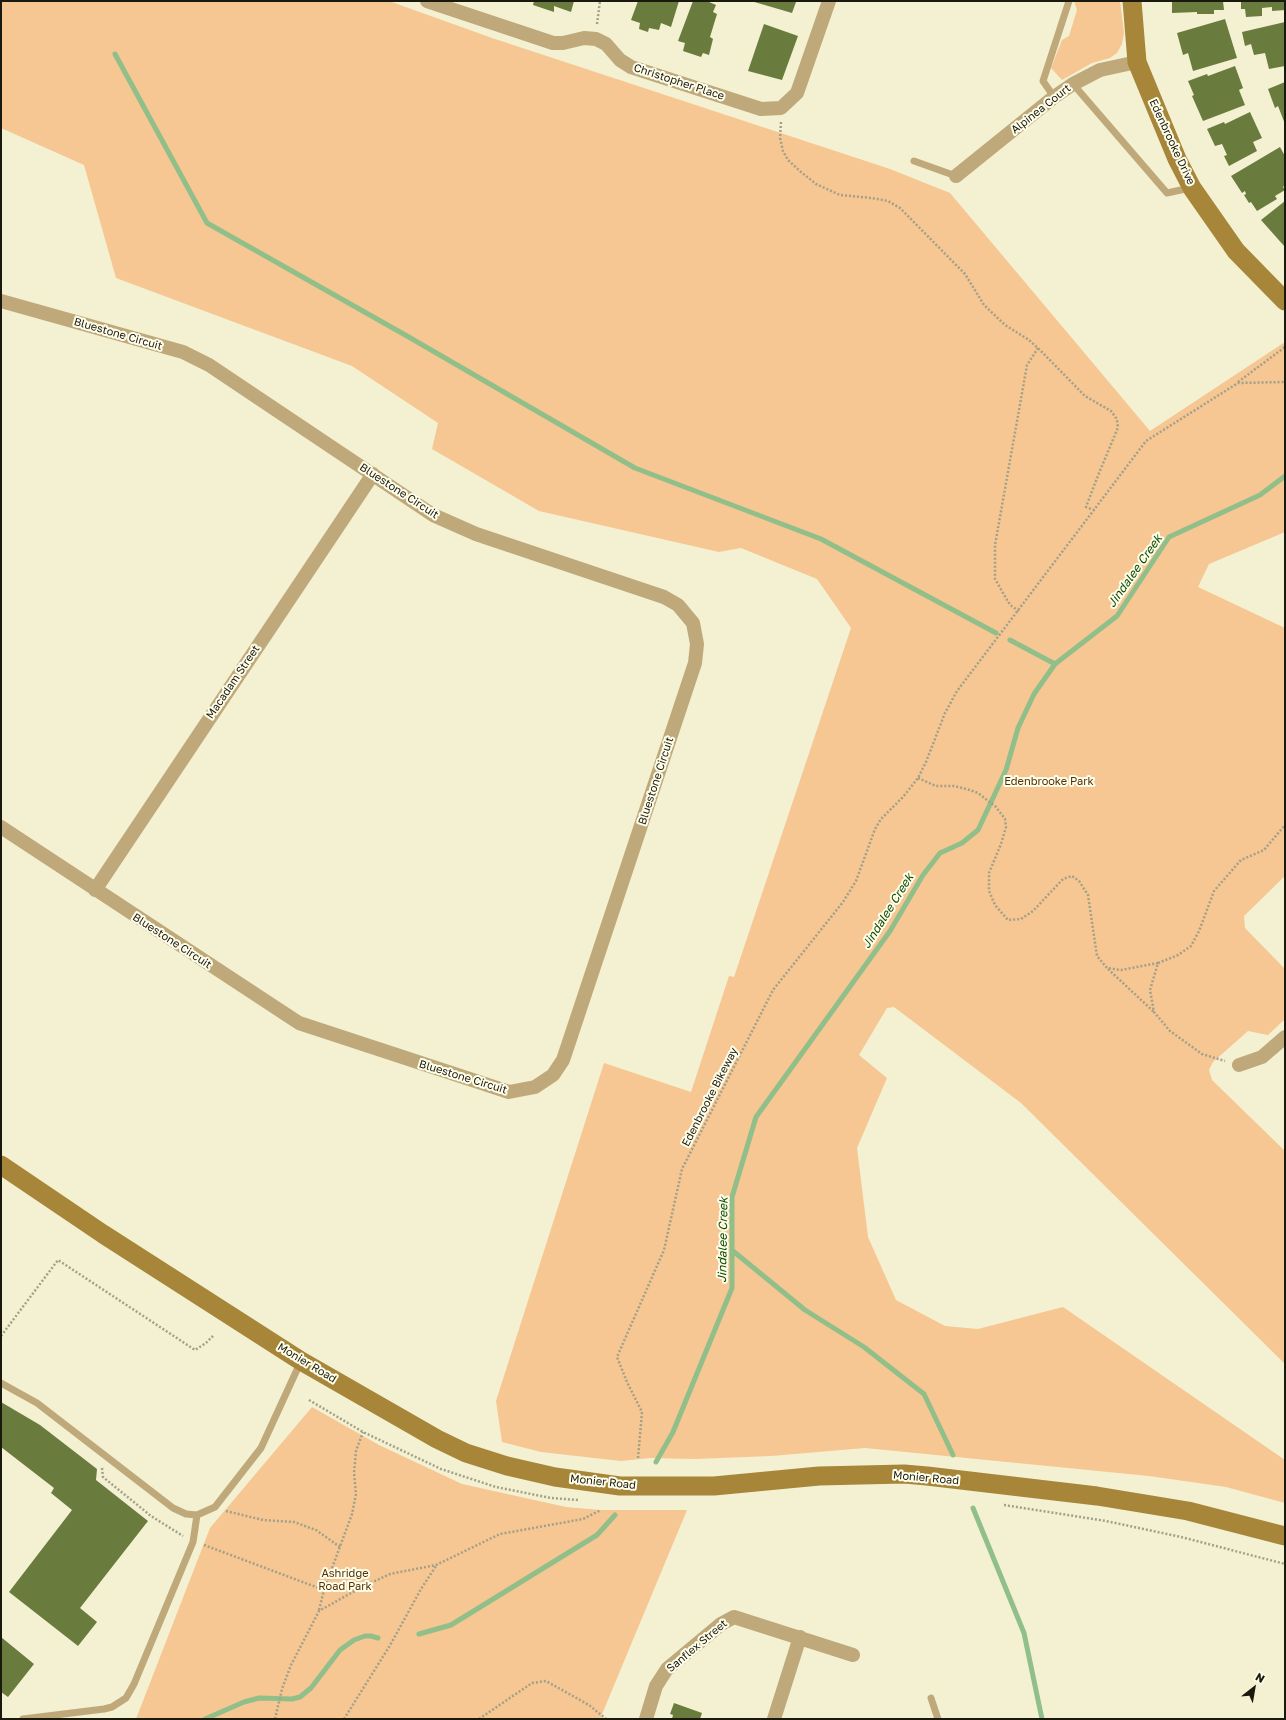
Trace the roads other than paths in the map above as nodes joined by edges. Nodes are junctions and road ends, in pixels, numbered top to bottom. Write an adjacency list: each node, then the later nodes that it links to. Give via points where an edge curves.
1 (427, 1): 2 (street, Christopher Place, via 553,43 584,38 596,39 606,44 620,60 631,67 761,109 781,108 797,93)
2 (829, 1)
3 (1069, 1): 7 (lane, via 1043,81)
4 (1132, 1): 5 (main road, Edenbrooke Drive)
5 (1137, 62): 6 (street, Alpinea Court, via 1100,70); 10 (main road, Edenbrooke Drive)
6 (1073, 84): 7 (street, Alpinea Court); 10 (lane, via 1167,194)
7 (1054, 97): 9 (street, Alpinea Court)
8 (914, 161): 9 (lane)
9 (956, 176)
10 (1192, 188): 12 (main road, Edenbrooke Drive, via 1236,251)
11 (1, 301): 13 (street, Bluestone Circuit, via 183,352 208,365)
12 (1285, 301)
13 (373, 474): 15 (street, Macadam Street); 15 (street, Bluestone Circuit, via 433,515 476,534 664,597 678,605 693,624 697,644 695,663 563,1060 553,1075 535,1087 509,1092 298,1023)
14 (1, 827): 15 (street, Bluestone Circuit)
15 (95, 890)
16 (1285, 1037): 17 (street, via 1262,1057)
17 (1239, 1065)
18 (1, 1165): 19 (main road, Monier Road)
19 (301, 1361): 21 (lane, via 261,1448 214,1507); 22 (main road, Monier Road, via 466,1453 555,1477 620,1486 714,1486 819,1476 904,1474 1097,1496 1188,1511)
20 (1, 1383): 21 (lane, via 37,1403 173,1508 186,1514)
21 (197, 1514): 26 (lane, via 193,1542 126,1698 104,1709)
22 (1285, 1536)
23 (800, 1637): 24 (street, Sanflex Street); 27 (street, Sanflex Street, via 734,1617 721,1624 667,1669 656,1686); 28 (street)
24 (853, 1655)
25 (931, 1698): 29 (lane)
26 (23, 1719)
27 (646, 1719)
28 (774, 1719)
29 (938, 1719)

